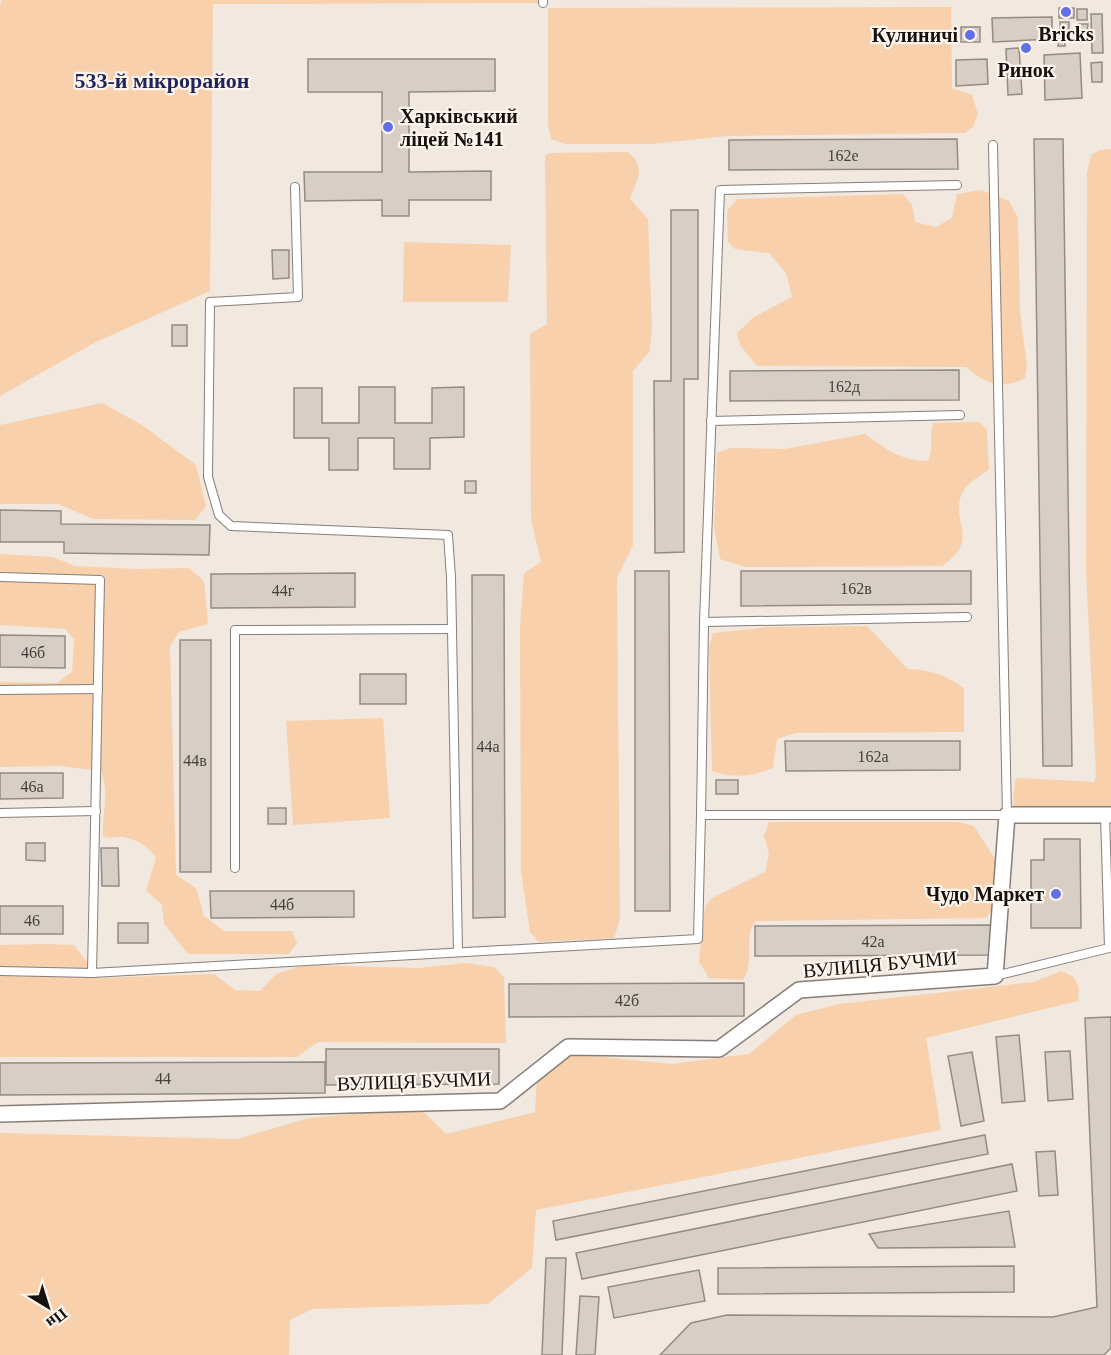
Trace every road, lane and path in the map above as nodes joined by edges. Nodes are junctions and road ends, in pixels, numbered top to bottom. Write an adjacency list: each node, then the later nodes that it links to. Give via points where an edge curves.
1 (993, 146): 15 (lane)
2 (957, 185): 5 (lane, via 720,190)
3 (295, 187): 9 (lane, via 298,297 210,302 208,477 219,515 231,526 448,535)
4 (960, 416): 5 (lane)
5 (711, 421): 8 (lane)
6 (0, 577): 10 (lane, via 100,580)
7 (967, 617): 8 (lane)
8 (704, 622): 14 (lane)
9 (452, 629): 17 (lane, via 235,630); 18 (lane)
10 (98, 689): 11 (lane); 12 (lane)
11 (0, 690)
12 (96, 810): 13 (lane); 20 (lane)
13 (0, 813)
14 (702, 815): 15 (lane); 18 (lane, via 698,939)
15 (1007, 815): 16 (street); 21 (street)
16 (1108, 815): 21 (lane, via 1109,948)
17 (235, 868)
18 (458, 952): 20 (lane)
19 (0, 971): 20 (lane)
20 (92, 973)
21 (995, 976): 22 (street, ВУЛИЦЯ БУЧМИ, via 799,990 719,1049 568,1047 500,1101)
22 (0, 1114)

